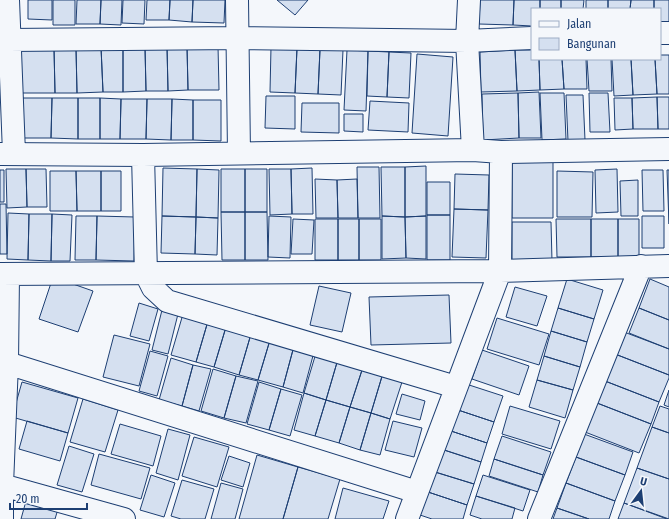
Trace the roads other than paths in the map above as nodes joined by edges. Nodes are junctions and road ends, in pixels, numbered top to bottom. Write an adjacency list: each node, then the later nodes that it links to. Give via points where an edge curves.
1 (8, 0): 6 (street)
2 (238, 0): 4 (street)
3 (469, 0): 7 (street)
4 (237, 38): 6 (street); 7 (street); 11 (street)
5 (531, 38): 7 (street)
6 (9, 40): 12 (street)
7 (467, 41): 9 (street)
8 (669, 149): 10 (street)
9 (473, 150): 10 (street); 11 (street)
10 (500, 152): 16 (street)
11 (239, 153): 13 (street)
12 (7, 154): 13 (street)
13 (143, 155): 18 (street)
14 (641, 266): 15 (street); 16 (street); 26 (street)
15 (669, 266)
16 (500, 271): 18 (street); 20 (street)
17 (4, 274): 18 (street); 19 (street)
18 (146, 274): 20 (street, via 153,288 167,301)
19 (7, 363): 21 (street); 22 (street)
20 (456, 387): 22 (street)
21 (2, 485): 23 (street); 24 (street)
22 (417, 492): 25 (street)
23 (2, 519)
24 (124, 519)
25 (407, 519)
26 (539, 519)

